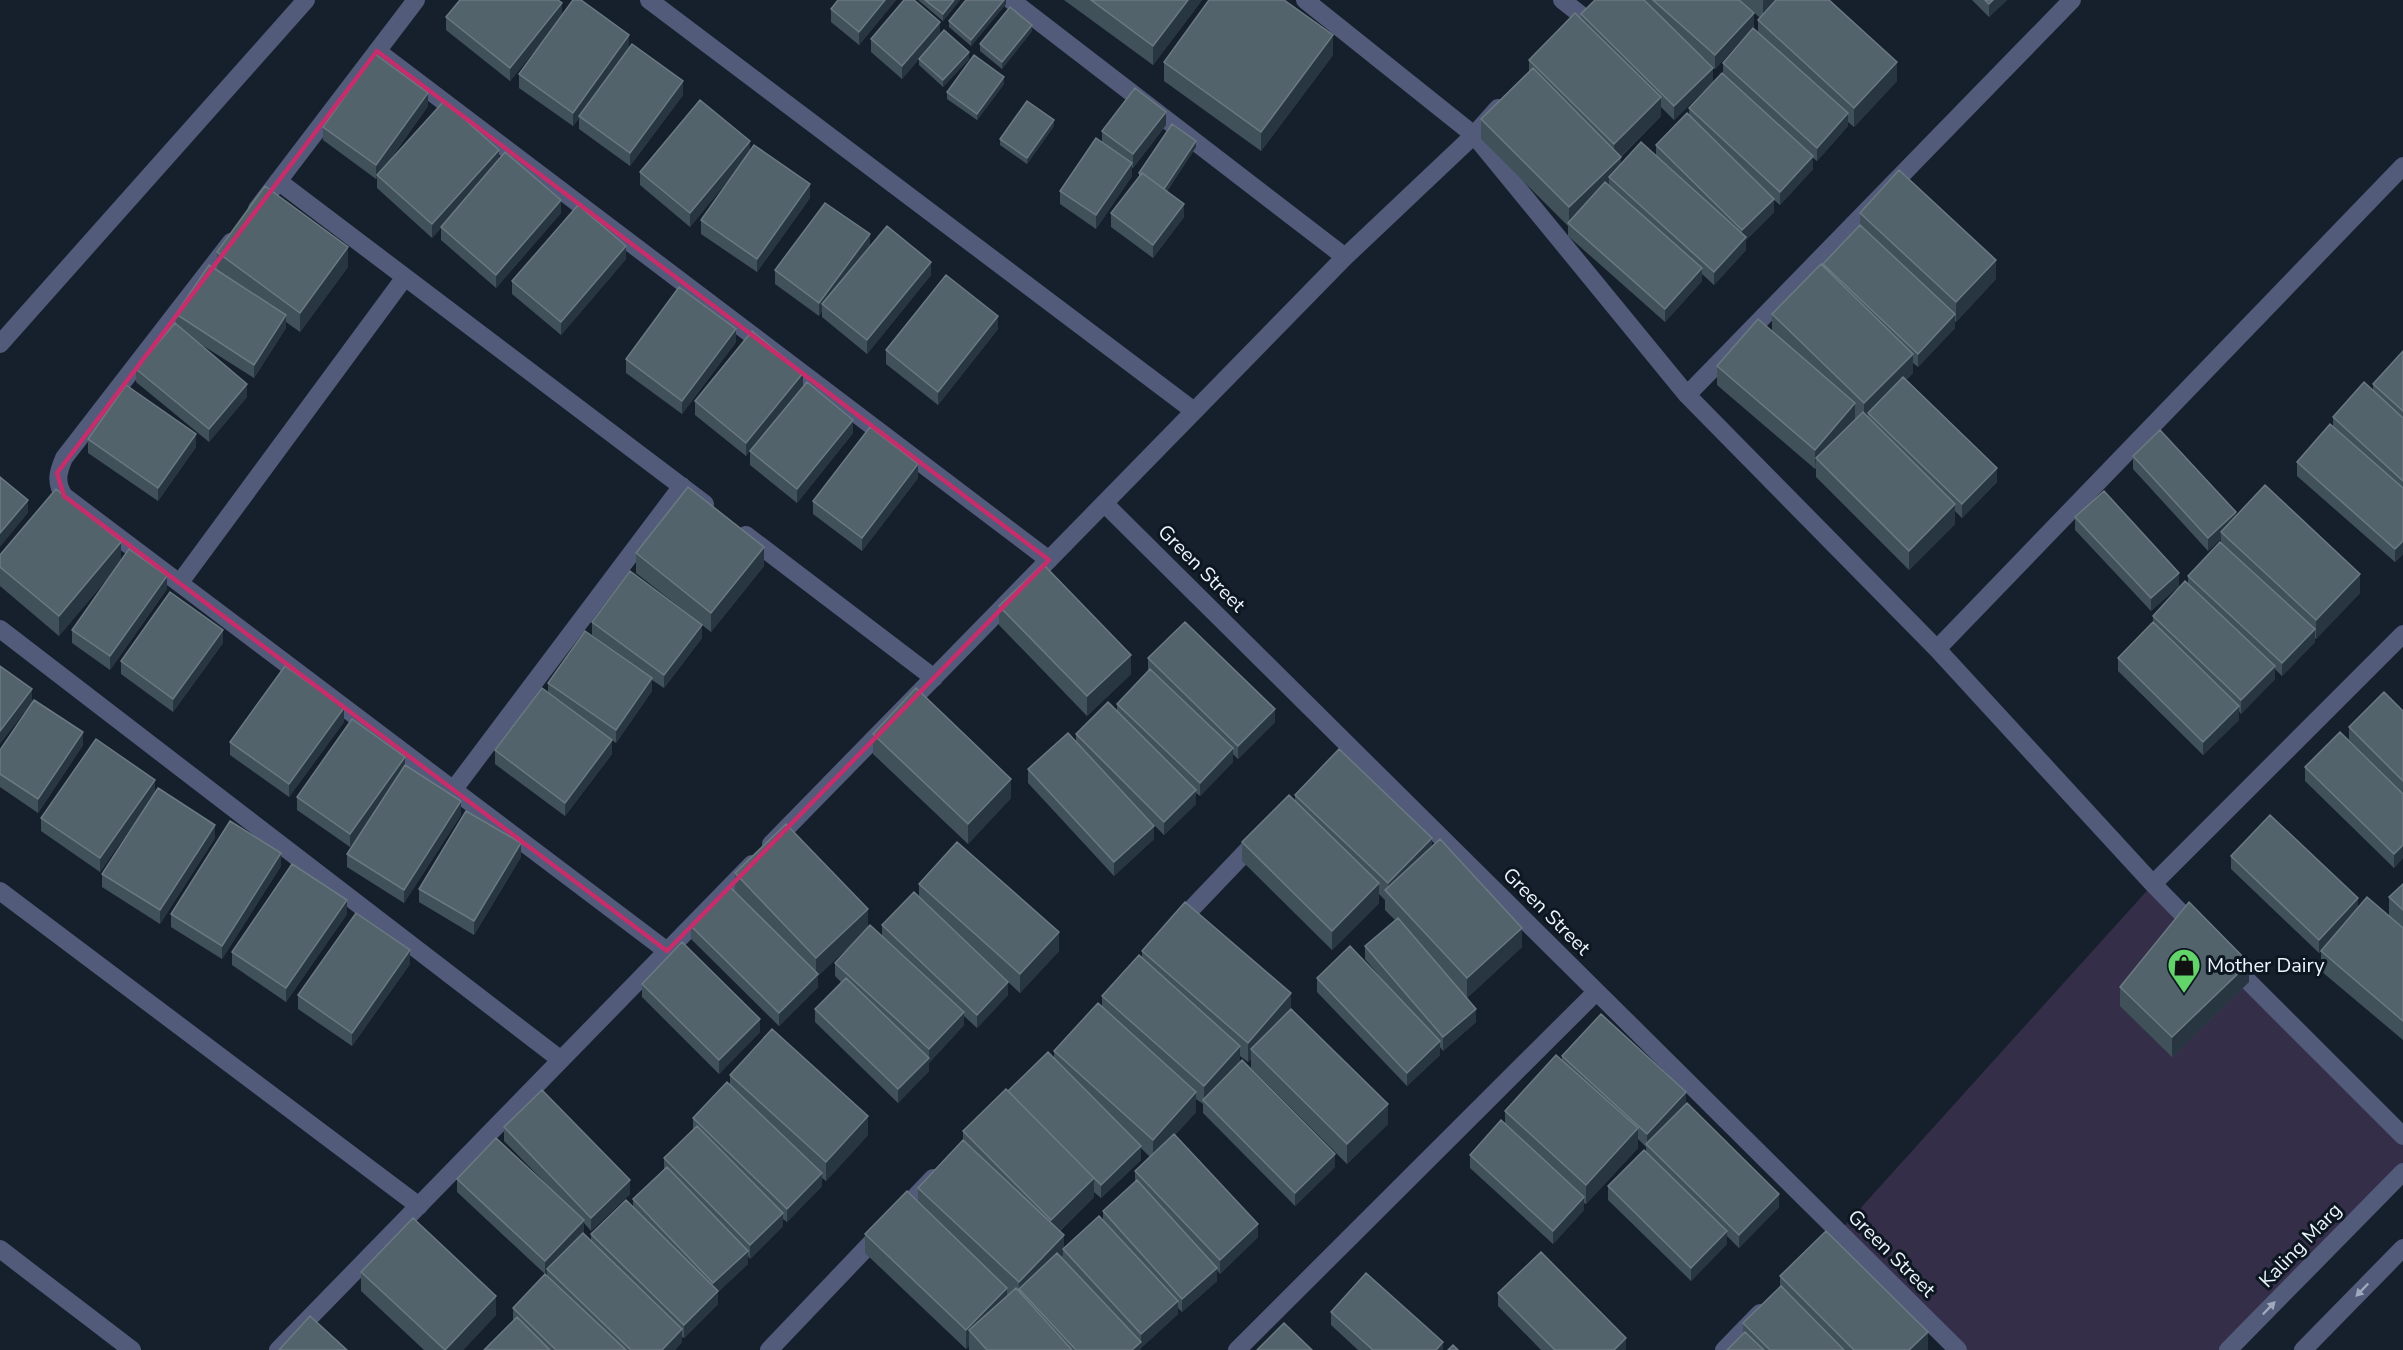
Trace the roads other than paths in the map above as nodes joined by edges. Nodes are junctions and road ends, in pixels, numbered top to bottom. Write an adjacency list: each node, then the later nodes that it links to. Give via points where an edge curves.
1 (306, 0): 18 (street)
2 (416, 0): 11 (street)
3 (649, 0): 20 (street)
4 (1011, 0): 16 (street)
5 (1305, 0): 13 (street)
6 (1562, 0): 9 (street)
7 (1596, 0): 9 (street)
8 (2072, 0): 19 (street)
9 (1581, 15): 10 (street)
10 (1566, 32)
11 (377, 51): 15 (street); 23 (street)
12 (1512, 92): 13 (street)
13 (1474, 135): 16 (street); 19 (street)
14 (2403, 166): 27 (street)
15 (278, 181): 17 (street); 24 (street, via 64,458 57,473 58,487 64,496)
16 (1344, 257): 20 (street)
17 (405, 277): 21 (street); 24 (street)
18 (0, 344)
19 (1687, 395): 27 (street)
20 (1194, 411): 22 (street)
21 (682, 486): 28 (street); 31 (street)
22 (1104, 503): 23 (street); 29 (street, Green Street)
23 (1049, 560): 28 (street)
24 (181, 581): 31 (street)
25 (0, 629): 38 (street)
26 (2403, 634): 33 (street)
27 (1937, 649): 33 (street)
28 (934, 678): 36 (street)
29 (1349, 745): 30 (street); 37 (street, Green Street)
30 (1334, 760)
31 (454, 789): 36 (street)
32 (1274, 823): 35 (street)
33 (2153, 884): 39 (street)
34 (0, 891): 42 (street)
35 (1166, 935)
36 (667, 951): 38 (street)
37 (1596, 992): 43 (street, Green Street); 51 (street)
38 (561, 1060): 42 (street)
39 (2403, 1136)
40 (943, 1168): 50 (street)
41 (2403, 1172): 54 (street, Kaling Marg, one-way to 41)
42 (419, 1206): 49 (street)
43 (1839, 1232): 44 (street); 53 (street, Green Street)
44 (1823, 1248)
45 (2403, 1248): 55 (street, one-way to 55)
46 (0, 1249): 48 (street)
47 (1776, 1296): 52 (street)
48 (132, 1350)
49 (278, 1350)
50 (769, 1350)
51 (1237, 1350)
52 (1724, 1350)
53 (1958, 1350)
54 (2228, 1350)
55 (2303, 1350)

